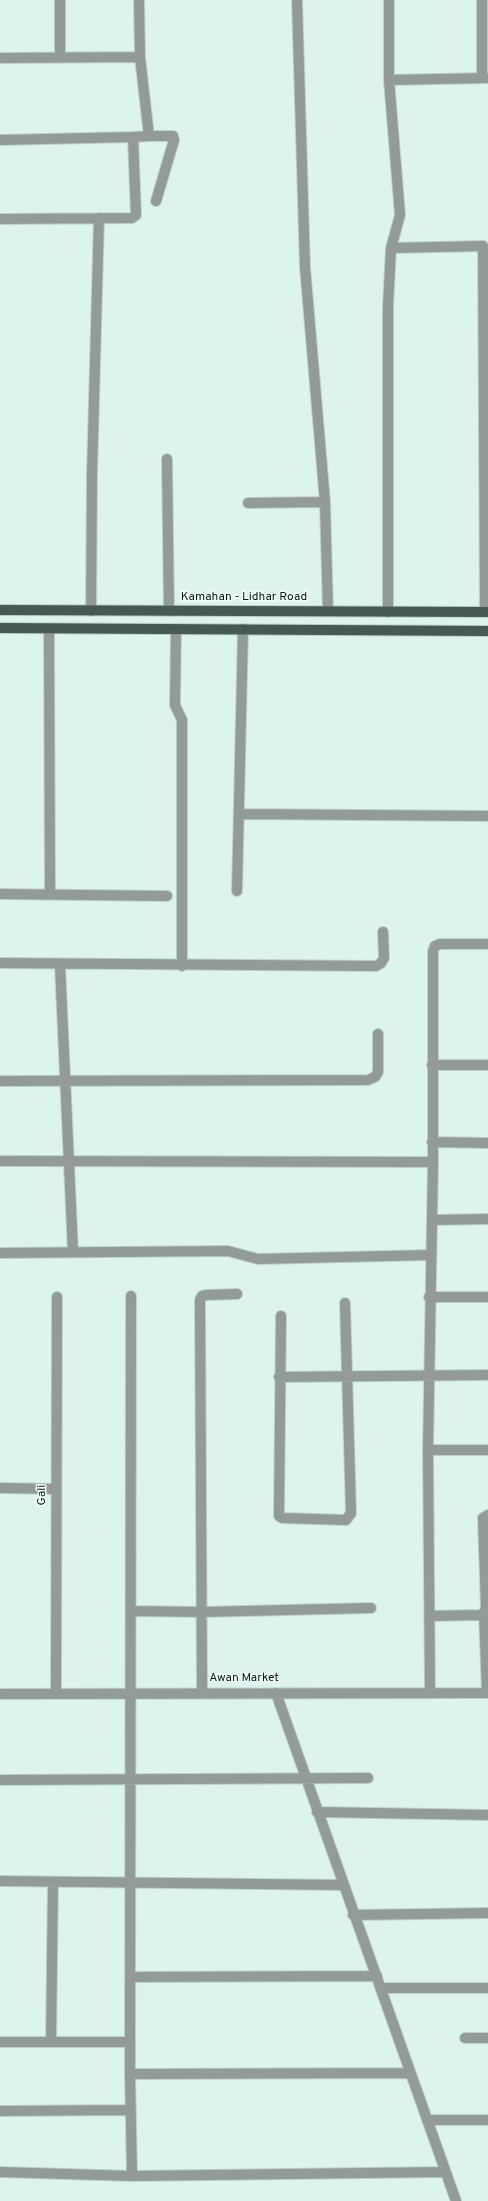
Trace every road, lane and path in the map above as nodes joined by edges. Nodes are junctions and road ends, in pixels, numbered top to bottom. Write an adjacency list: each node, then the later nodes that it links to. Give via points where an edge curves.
1 (60, 0): 8 (street)
2 (139, 0): 6 (street)
3 (297, 0): 19 (street, via 305,267)
4 (389, 0): 10 (street)
5 (482, 0): 9 (street)
6 (140, 57): 8 (street); 11 (street)
7 (0, 58): 8 (street)
8 (60, 58)
9 (485, 78): 10 (street)
10 (389, 80): 17 (street, via 400,215)
11 (148, 136): 12 (street); 14 (street, via 173,136 174,140)
12 (133, 137): 13 (street); 15 (street, via 136,215 132,218)
13 (0, 140)
14 (156, 201)
15 (99, 218): 16 (street); 22 (street)
16 (0, 219)
17 (391, 248): 25 (street, via 388,306); 26 (street, via 483,246)
18 (167, 459): 23 (street)
19 (325, 502): 20 (street); 24 (street)
20 (248, 503)
21 (0, 610): 22 (main road, Kamahan - Lidhar Road)
22 (91, 611): 23 (main road, Kamahan - Lidhar Road)
23 (169, 611): 24 (main road, Kamahan - Lidhar Road)
24 (328, 612): 25 (main road, Kamahan - Lidhar Road)
25 (388, 612): 26 (main road, Kamahan - Lidhar Road)
26 (486, 612)
27 (0, 628): 28 (main road)
28 (49, 628): 29 (main road); 36 (street)
29 (176, 629): 30 (main road); 42 (street, via 175,705 182,720)
30 (243, 629): 31 (main road); 32 (street)
31 (488, 631)
32 (239, 814): 33 (street); 34 (street)
33 (488, 816)
34 (237, 891)
35 (0, 894): 36 (street)
36 (50, 895): 37 (street)
37 (167, 896)
38 (383, 932): 42 (street, via 384,958 376,966)
39 (488, 944): 44 (street, via 435,946)
40 (0, 963): 41 (street)
41 (60, 965): 42 (street); 47 (street)
42 (182, 966)
43 (378, 1034): 47 (street, via 378,1072 375,1077 368,1080)
44 (432, 1065): 45 (street); 48 (street)
45 (488, 1065)
46 (0, 1081): 47 (street)
47 (64, 1081): 51 (street)
48 (432, 1142): 49 (street); 52 (street)
49 (488, 1144)
50 (0, 1161): 51 (street)
51 (69, 1161): 52 (street); 55 (street)
52 (433, 1162): 54 (street)
53 (488, 1219): 54 (street)
54 (432, 1220): 57 (street)
55 (73, 1252): 56 (street); 57 (street, via 228,1251 258,1259)
56 (0, 1253)
57 (431, 1255): 61 (street)
58 (237, 1294): 76 (street, via 207,1295 202,1296 200,1300)
59 (131, 1296): 75 (street)
60 (57, 1297): 72 (street, Gali)
61 (429, 1297): 62 (street); 67 (street)
62 (488, 1297)
63 (345, 1303): 66 (street)
64 (281, 1316): 68 (street)
65 (488, 1375): 67 (street)
66 (348, 1376): 67 (street); 68 (street); 68 (street, via 351,1513 346,1520 279,1516)
67 (430, 1376): 69 (street)
68 (279, 1377)
69 (428, 1450): 70 (street); 78 (street)
70 (488, 1450)
71 (0, 1488): 72 (street)
72 (56, 1488): 81 (street, Gali)
73 (488, 1515): 77 (street, via 484,1518)
74 (371, 1608): 76 (street)
75 (132, 1611): 76 (street); 79 (street)
76 (202, 1612): 80 (street)
77 (484, 1613): 78 (street); 84 (street)
78 (429, 1616): 83 (street)
79 (131, 1692): 80 (street, Awan Market); 81 (street, Awan Market); 86 (street)
80 (202, 1692): 82 (street, Awan Market)
81 (56, 1693): 85 (street, Awan Market)
82 (276, 1693): 83 (street, Awan Market); 87 (street)
83 (430, 1693): 84 (street, Awan Market)
84 (487, 1693)
85 (0, 1694)
86 (131, 1778): 87 (street); 89 (street); 94 (street)
87 (306, 1778): 88 (street); 90 (street)
88 (368, 1778)
89 (0, 1780)
90 (317, 1812): 91 (street); 95 (street)
91 (488, 1815)
92 (0, 1881): 93 (street)
93 (53, 1882): 94 (street); 105 (street)
94 (130, 1883): 95 (street); 99 (street)
95 (343, 1885): 97 (street)
96 (488, 1913): 97 (street)
97 (354, 1915): 98 (street)
98 (377, 1976): 99 (street); 100 (street)
99 (130, 1977): 106 (street)
100 (381, 1988): 101 (street); 107 (street)
101 (488, 1988)
102 (465, 2038): 103 (street)
103 (488, 2038)
104 (0, 2042): 105 (street)
105 (51, 2042): 106 (street)
106 (130, 2042): 108 (street)
107 (410, 2073): 108 (street); 111 (street)
108 (130, 2074): 109 (street)
109 (131, 2110): 110 (street); 115 (street)
110 (0, 2111)
111 (427, 2120): 112 (street); 114 (street)
112 (488, 2120)
113 (0, 2172): 115 (street)
114 (444, 2172): 115 (street); 116 (street)
115 (132, 2176)
116 (456, 2201)

